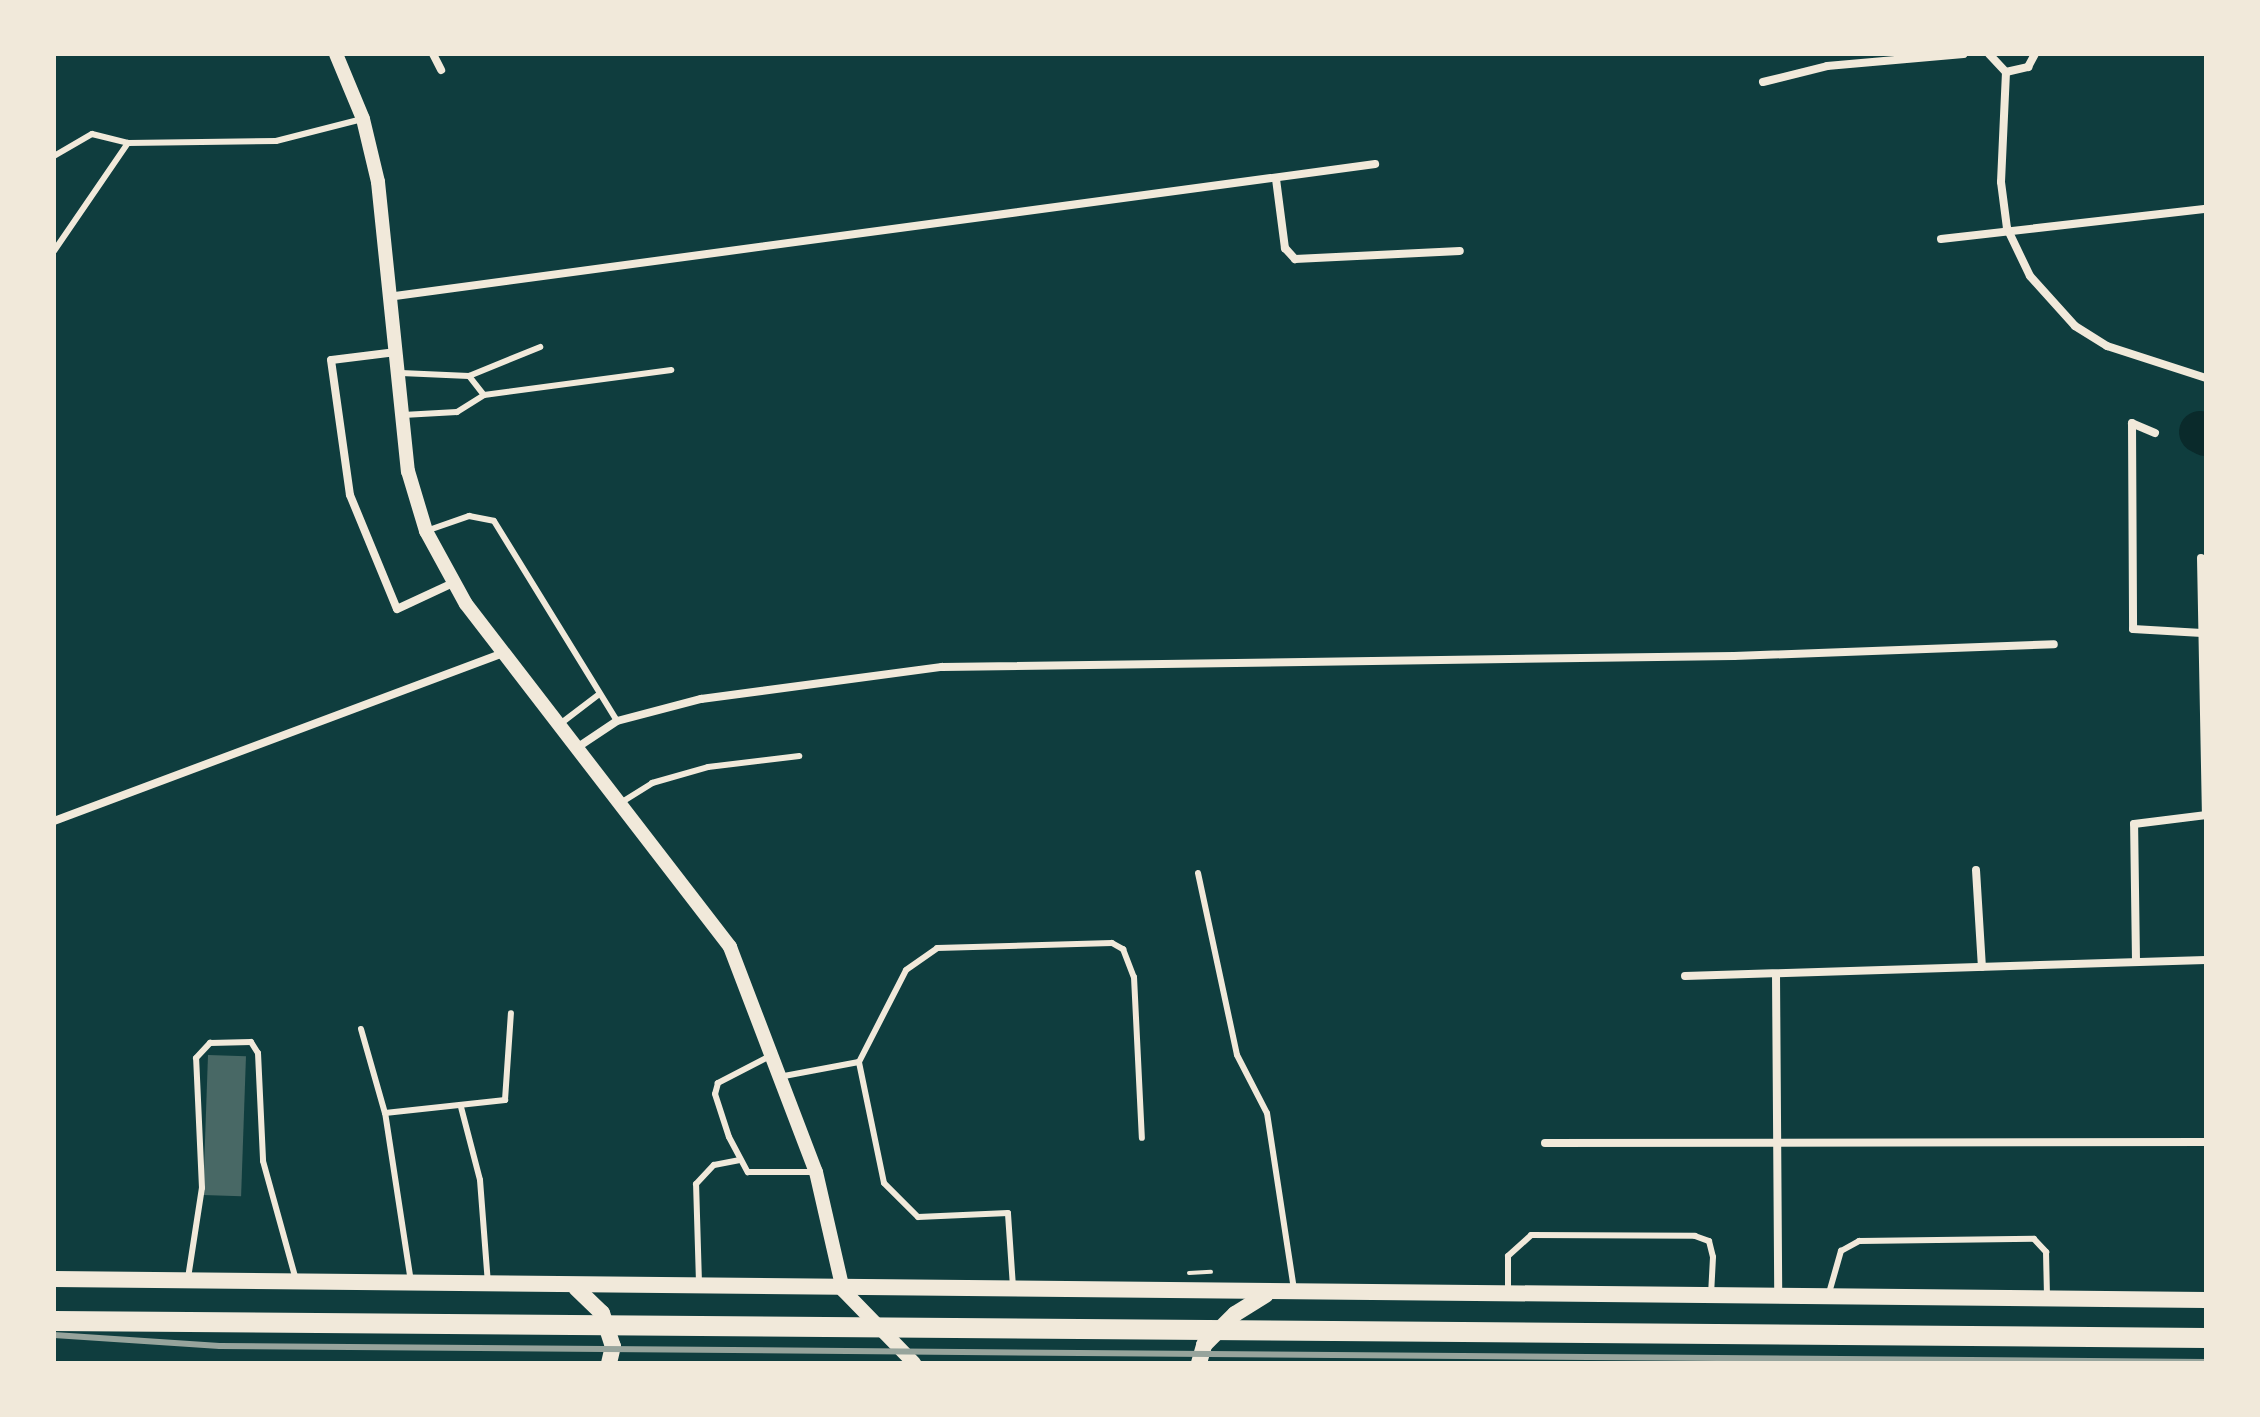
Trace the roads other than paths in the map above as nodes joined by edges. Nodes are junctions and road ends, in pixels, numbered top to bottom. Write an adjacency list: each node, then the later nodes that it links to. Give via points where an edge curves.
1 (336, 54): 9 (street)
2 (433, 54): 6 (street)
3 (1963, 54): 8 (street, via 1827,66)
4 (1989, 54): 7 (street)
5 (2035, 54): 7 (street, via 2028,67)
6 (441, 70)
7 (2006, 72): 15 (street, via 2001,182)
8 (1763, 82)
9 (363, 119): 10 (lane, via 276,141); 19 (street)
10 (128, 143): 11 (lane, via 92,134); 17 (lane)
11 (54, 156)
12 (1375, 164): 13 (street)
13 (1276, 179): 18 (street, via 1285,248 1295,259); 19 (street)
14 (2206, 209): 15 (street)
15 (2007, 228): 16 (street); 25 (street, via 2030,276 2075,326 2143,362)
16 (1941, 239)
17 (54, 251)
18 (1460, 251)
19 (395, 296): 21 (street)
20 (540, 347): 24 (lane)
21 (400, 351): 23 (street); 31 (street, via 331,360 350,495 397,609)
22 (671, 370): 26 (lane)
23 (401, 373): 24 (lane); 27 (street)
24 (469, 376): 26 (lane)
25 (2206, 378)
26 (484, 395): 27 (lane, via 457,412)
27 (403, 415): 29 (street)
28 (2155, 433): 32 (street, via 2132,423 2133,629)
29 (426, 531): 31 (street); 35 (lane, via 469,516 494,521)
30 (2201, 558): 32 (street)
31 (453, 583): 34 (street)
32 (2202, 633): 41 (street)
33 (2054, 644): 36 (street, via 1734,656 942,667 701,699)
34 (503, 653): 37 (street); 42 (street)
35 (598, 695): 36 (lane); 37 (lane)
36 (617, 721): 38 (street)
37 (560, 724): 38 (street)
38 (578, 747): 40 (street)
39 (799, 756): 40 (lane, via 708,767 652,783)
40 (622, 802): 52 (street, via 730,947)
41 (2206, 815): 46 (street, via 2134,824)
42 (54, 821)
43 (1976, 870): 47 (street)
44 (1198, 873): 72 (lane, via 1237,1055 1267,1113)
45 (2206, 960): 46 (street)
46 (2136, 961): 47 (street)
47 (1982, 967): 48 (street)
48 (1776, 974): 49 (street); 58 (street)
49 (1685, 976)
50 (511, 1013): 55 (lane, via 510,1090 496,1103)
51 (361, 1029): 56 (lane)
52 (776, 1053): 54 (street); 61 (lane, via 718,1083 715,1094)
53 (859, 1062): 54 (lane); 57 (lane, via 898,981 937,948 1112,943 1134,977); 71 (lane, via 884,1183 918,1217 1008,1213)
54 (784, 1076): 62 (street)
55 (461, 1107): 56 (lane); 67 (lane, via 480,1180)
56 (385, 1113): 66 (lane)
57 (1142, 1138)
58 (1775, 1139): 59 (street); 60 (street); 75 (street)
59 (2206, 1142)
60 (1545, 1143)
61 (739, 1160): 62 (lane, via 755,1174); 69 (lane, via 714,1165 696,1184)
62 (816, 1172): 70 (street)
63 (54, 1279): 64 (main road)
64 (188, 1281): 65 (main road); 65 (lane, via 202,1188 196,1058 210,1043 251,1042 258,1053 263,1161)
65 (296, 1283): 66 (main road)
66 (412, 1285): 67 (main road)
67 (488, 1286): 68 (main road)
68 (576, 1288): 69 (main road); 82 (main road, via 602,1313 613,1346)
69 (699, 1289): 70 (main road)
70 (843, 1290): 71 (main road); 83 (street)
71 (1013, 1291): 74 (main road)
72 (1295, 1293): 73 (main road); 74 (main road)
73 (1508, 1293): 76 (main road); 76 (lane, via 1508,1256 1531,1235 1695,1236 1709,1241 1713,1257)
74 (1267, 1294): 84 (main road, via 1224,1324 1204,1345)
75 (1778, 1296): 76 (main road); 77 (main road)
76 (1710, 1297)
77 (1828, 1297): 78 (main road); 78 (lane, via 1841,1251 1859,1241 2034,1239 2046,1252)
78 (2047, 1298): 79 (main road)
79 (2206, 1300)
80 (54, 1321): 81 (main road)
81 (2206, 1338)
82 (609, 1363)
83 (914, 1363)
84 (1199, 1363)

